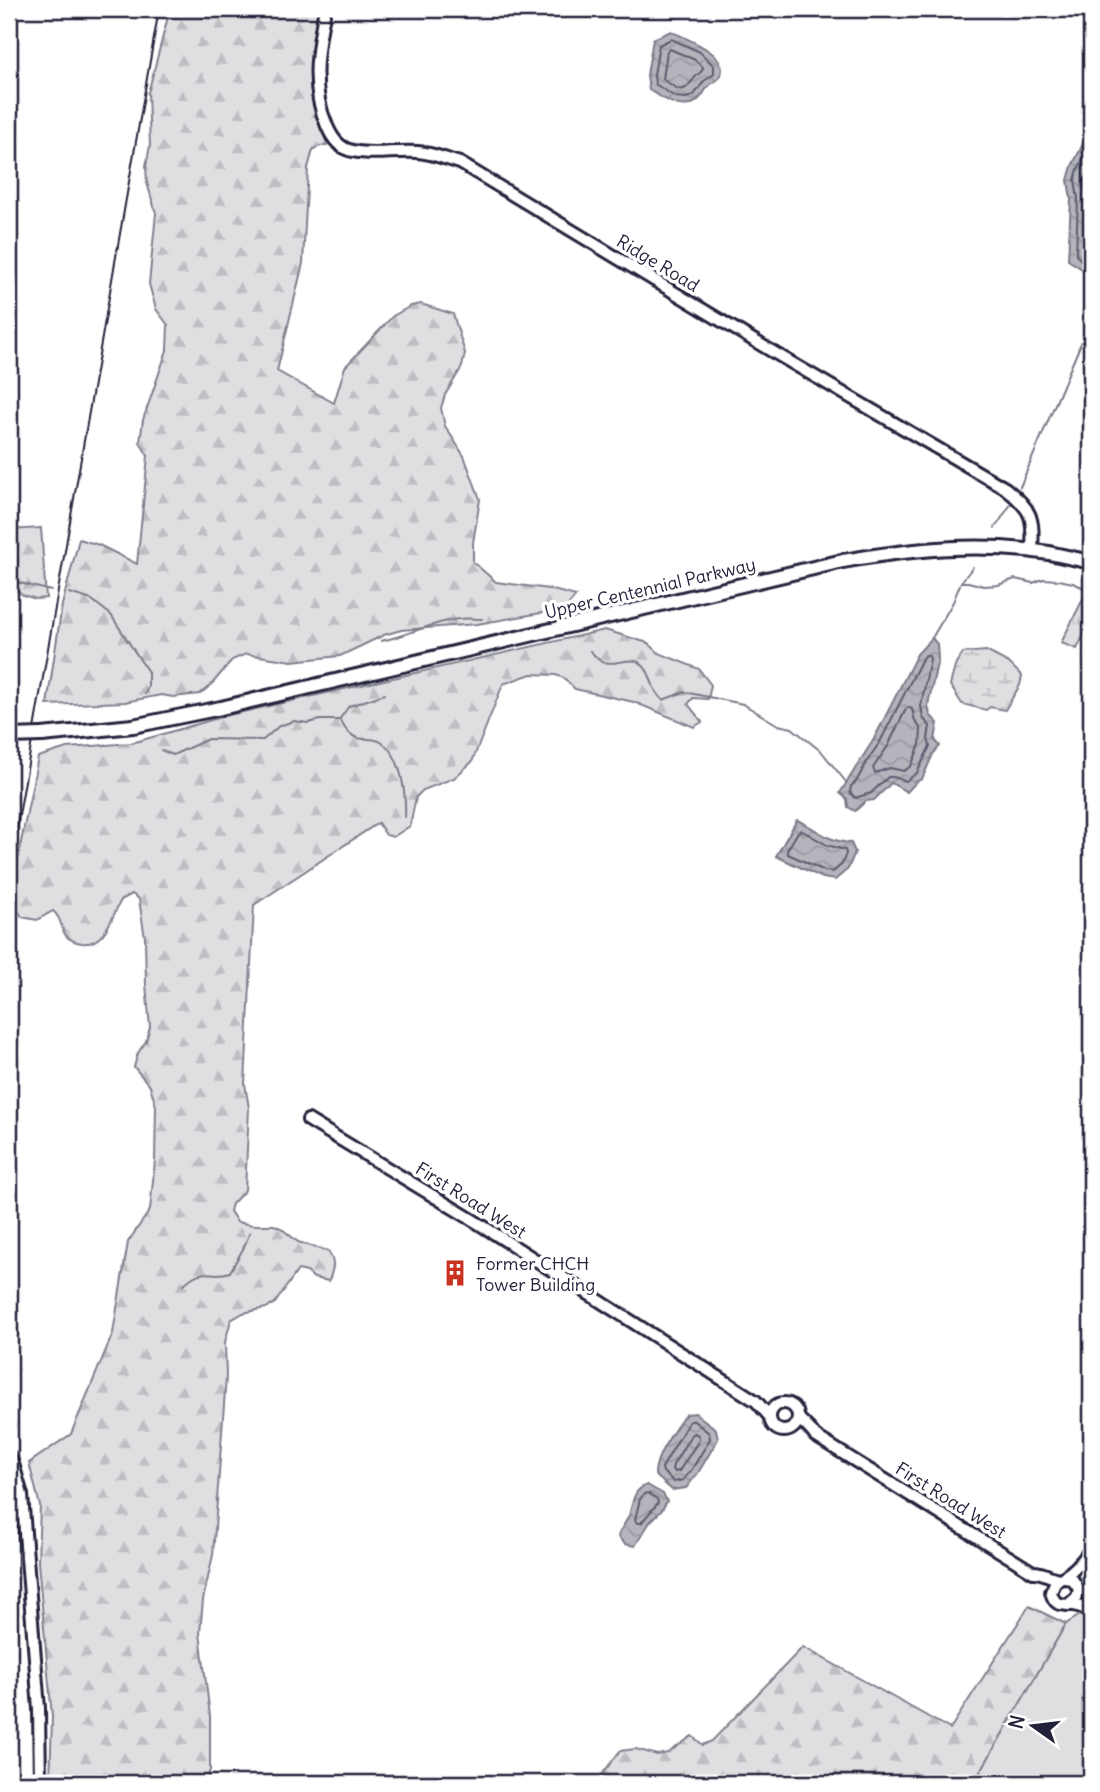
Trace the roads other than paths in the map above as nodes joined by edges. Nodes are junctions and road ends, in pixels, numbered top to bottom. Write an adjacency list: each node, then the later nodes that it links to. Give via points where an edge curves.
1 (325, 9): 2 (street, Ridge Road, via 317,55 318,101 331,135 342,148 366,153 418,152 460,163 1004,488 1020,500 1032,519)
2 (1032, 551): 3 (main road, Upper Centennial Parkway); 4 (main road, Upper Centennial Parkway, bridge, via 960,547 881,554 221,708 132,726)
3 (1091, 562)
4 (9, 736)
5 (308, 1120): 6 (street, First Road West)
6 (757, 1401): 7 (street, First Road West); 9 (street, First Road West)
7 (777, 1405): 8 (street, First Road West, via 791,1405); 9 (street)
8 (798, 1417): 10 (street); 11 (street, First Road West)
9 (770, 1418): 10 (street, First Road West, via 777,1429)
10 (791, 1429): 11 (street, First Road West)
11 (815, 1436): 15 (street, First Road West)
12 (9, 1455): 22 (street, via 22,1495)
13 (1091, 1549): 14 (street)
14 (1082, 1562): 16 (street); 17 (street)
15 (1033, 1572): 16 (street, First Road West); 18 (street, First Road West)
16 (1062, 1578): 17 (street, via 1072,1579); 18 (street)
17 (1078, 1587): 19 (street); 20 (street, via 1075,1601)
18 (1051, 1592): 20 (street, via 1056,1602)
19 (1091, 1604)
20 (1068, 1605): 21 (street)
21 (1091, 1611)
22 (40, 1783)

